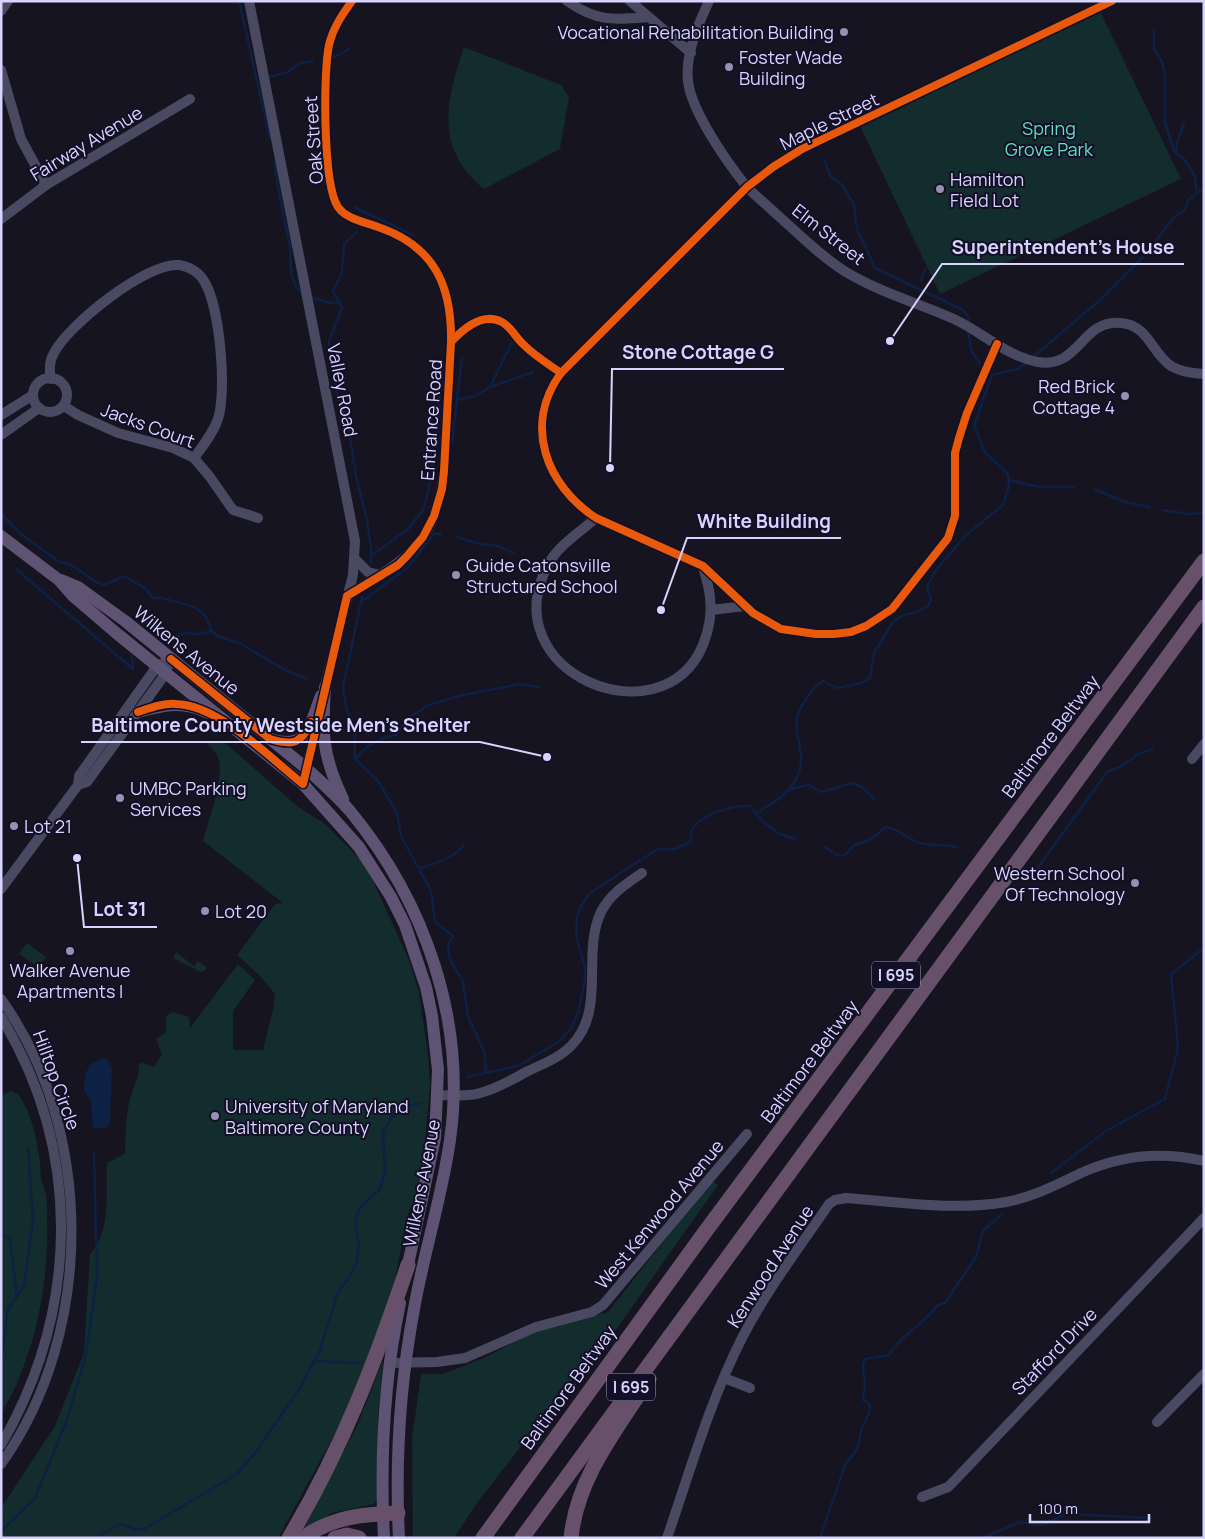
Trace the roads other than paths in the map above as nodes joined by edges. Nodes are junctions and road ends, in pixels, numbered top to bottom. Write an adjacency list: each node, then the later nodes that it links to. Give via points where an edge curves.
1 (8, 1): 8 (street)
2 (249, 1): 30 (street, Valley Road, via 353,523)
3 (352, 1): 16 (street, Oak Street, via 333,30 326,66 329,172 333,197 338,208 346,214 395,234 429,258 445,289)
4 (567, 1): 9 (street, via 603,19)
5 (630, 1): 9 (street)
6 (709, 1): 10 (street, Elm Street)
7 (1112, 1): 14 (street, Maple Street, via 802,149)
8 (1, 11)
9 (648, 17): 10 (street)
10 (691, 53): 14 (street, Elm Street, via 690,92 708,130)
11 (1, 70): 13 (street, via 21,138)
12 (190, 99): 13 (street, Fairway Avenue)
13 (46, 185): 15 (street, Fairway Avenue)
14 (747, 187): 17 (street, Elm Street, via 800,236 847,273 968,327); 18 (street, Maple Street)
15 (1, 219)
16 (451, 342): 18 (street, Entrance Road, via 471,325 495,320 510,328 534,355); 33 (street, Entrance Road, via 444,471 439,504 429,528 416,547)
17 (997, 344): 19 (street, Elm Street, via 1024,358 1047,363 1064,359 1093,329 1122,323 1140,329 1172,366); 36 (street, via 967,413 955,453 953,527 940,549 892,609 880,619 851,632 816,634 781,629)
18 (561, 373): 28 (street, Maple Street, via 544,408 546,453 550,468 564,492 582,510)
19 (1204, 374)
20 (51, 379): 21 (street, via 41,382 34,389); 22 (street, via 62,383 65,388); 26 (street, via 50,362 54,353 92,310 161,268 180,265 190,268 204,280 209,293 223,374 218,418)
21 (34, 395): 23 (street); 24 (street)
22 (64, 406): 23 (street, via 48,412); 26 (street, Jacks Court, via 78,416 118,433 173,448)
23 (40, 408): 25 (street)
24 (1, 415)
25 (1, 435)
26 (194, 458): 27 (street, Jacks Court, via 233,510)
27 (258, 518)
28 (596, 518): 32 (street); 38 (street, via 550,562 537,598 536,615 543,641 563,666 604,688 637,691 666,685 690,667 698,655 708,630)
29 (1, 536): 34 (main road, Wilkens Avenue)
30 (355, 559): 33 (street, via 368,572); 35 (street, Valley Road)
31 (1204, 561): 77 (highway, Baltimore Beltway / I 695, via 711,1224)
32 (703, 566): 36 (street); 38 (street)
33 (380, 575): 35 (street, Entrance Road)
34 (59, 580): 39 (main road, Wilkens Avenue, via 78,586); 40 (main road, Wilkens Avenue, via 80,602)
35 (347, 596): 41 (street, Valley Road)
36 (745, 606): 38 (street)
37 (1204, 607): 60 (highway, I 695)
38 (711, 610)
39 (171, 659): 40 (street); 44 (main road, Wilkens Avenue)
40 (162, 670): 42 (street); 43 (main road, Wilkens Avenue); 49 (street, via 79,776)
41 (325, 687): 44 (main road, via 305,735 292,743); 47 (street, Valley Road); 50 (main road, via 323,728 326,756)
42 (138, 712): 43 (main road, via 165,704 188,705); 49 (street, via 87,782)
43 (230, 725): 48 (main road, Wilkens Avenue)
44 (270, 739): 47 (main road, Wilkens Avenue)
45 (1204, 744): 46 (street)
46 (1192, 759)
47 (306, 768): 48 (street, Valley Road); 50 (main road, Wilkens Avenue)
48 (303, 784): 55 (main road, Wilkens Avenue, via 359,847 382,880 405,925 432,1016)
49 (78, 785): 52 (street)
50 (349, 810): 56 (main road, Wilkens Avenue, via 405,892 431,953 447,1014)
51 (642, 873): 56 (street, via 614,893 602,911 595,936 590,1010 572,1046 550,1061 487,1091)
52 (1, 889)
53 (1, 999): 69 (street, Hilltop Circle, via 23,1032 55,1114 69,1178 72,1241 70,1278 55,1350 27,1421)
54 (1, 1017): 68 (street, Hilltop Circle, via 24,1059 46,1116 58,1178 62,1241 58,1286 45,1348 31,1386)
55 (438, 1095): 56 (street); 61 (main road, Wilkens Avenue, via 431,1164)
56 (453, 1095): 63 (main road, Wilkens Avenue, via 450,1139 415,1301)
57 (747, 1134): 63 (street, West Kenwood Avenue, via 603,1305 592,1312 536,1327 477,1354 451,1361)
58 (1204, 1160): 65 (street, Kenwood Avenue, via 1164,1155 1134,1156 1100,1165 1024,1198 986,1205 835,1200 829,1204 760,1307)
59 (1204, 1218): 70 (street, Stafford Drive, via 955,1480)
60 (730, 1252): 78 (highway, I 695); 79 (highway, via 605,1446 581,1494)
61 (408, 1265): 62 (main road, Wilkens Avenue); 72 (highway, via 354,1414)
62 (391, 1363): 63 (street, West Kenwood Avenue); 71 (main road, Wilkens Avenue, via 383,1448)
63 (405, 1364): 71 (main road, Wilkens Avenue)
64 (1204, 1374): 67 (street)
65 (724, 1378): 66 (street); 80 (street, Kenwood Avenue)
66 (750, 1388)
67 (1157, 1422)
68 (1, 1445)
69 (1, 1464)
70 (922, 1497)
71 (391, 1525): 73 (highway, via 342,1518); 74 (highway, via 345,1528)
72 (289, 1538)
73 (303, 1538)
74 (321, 1538)
75 (335, 1538): 76 (highway, via 347,1535)
76 (359, 1538)
77 (483, 1538)
78 (522, 1538)
79 (571, 1538)
80 (667, 1538)

